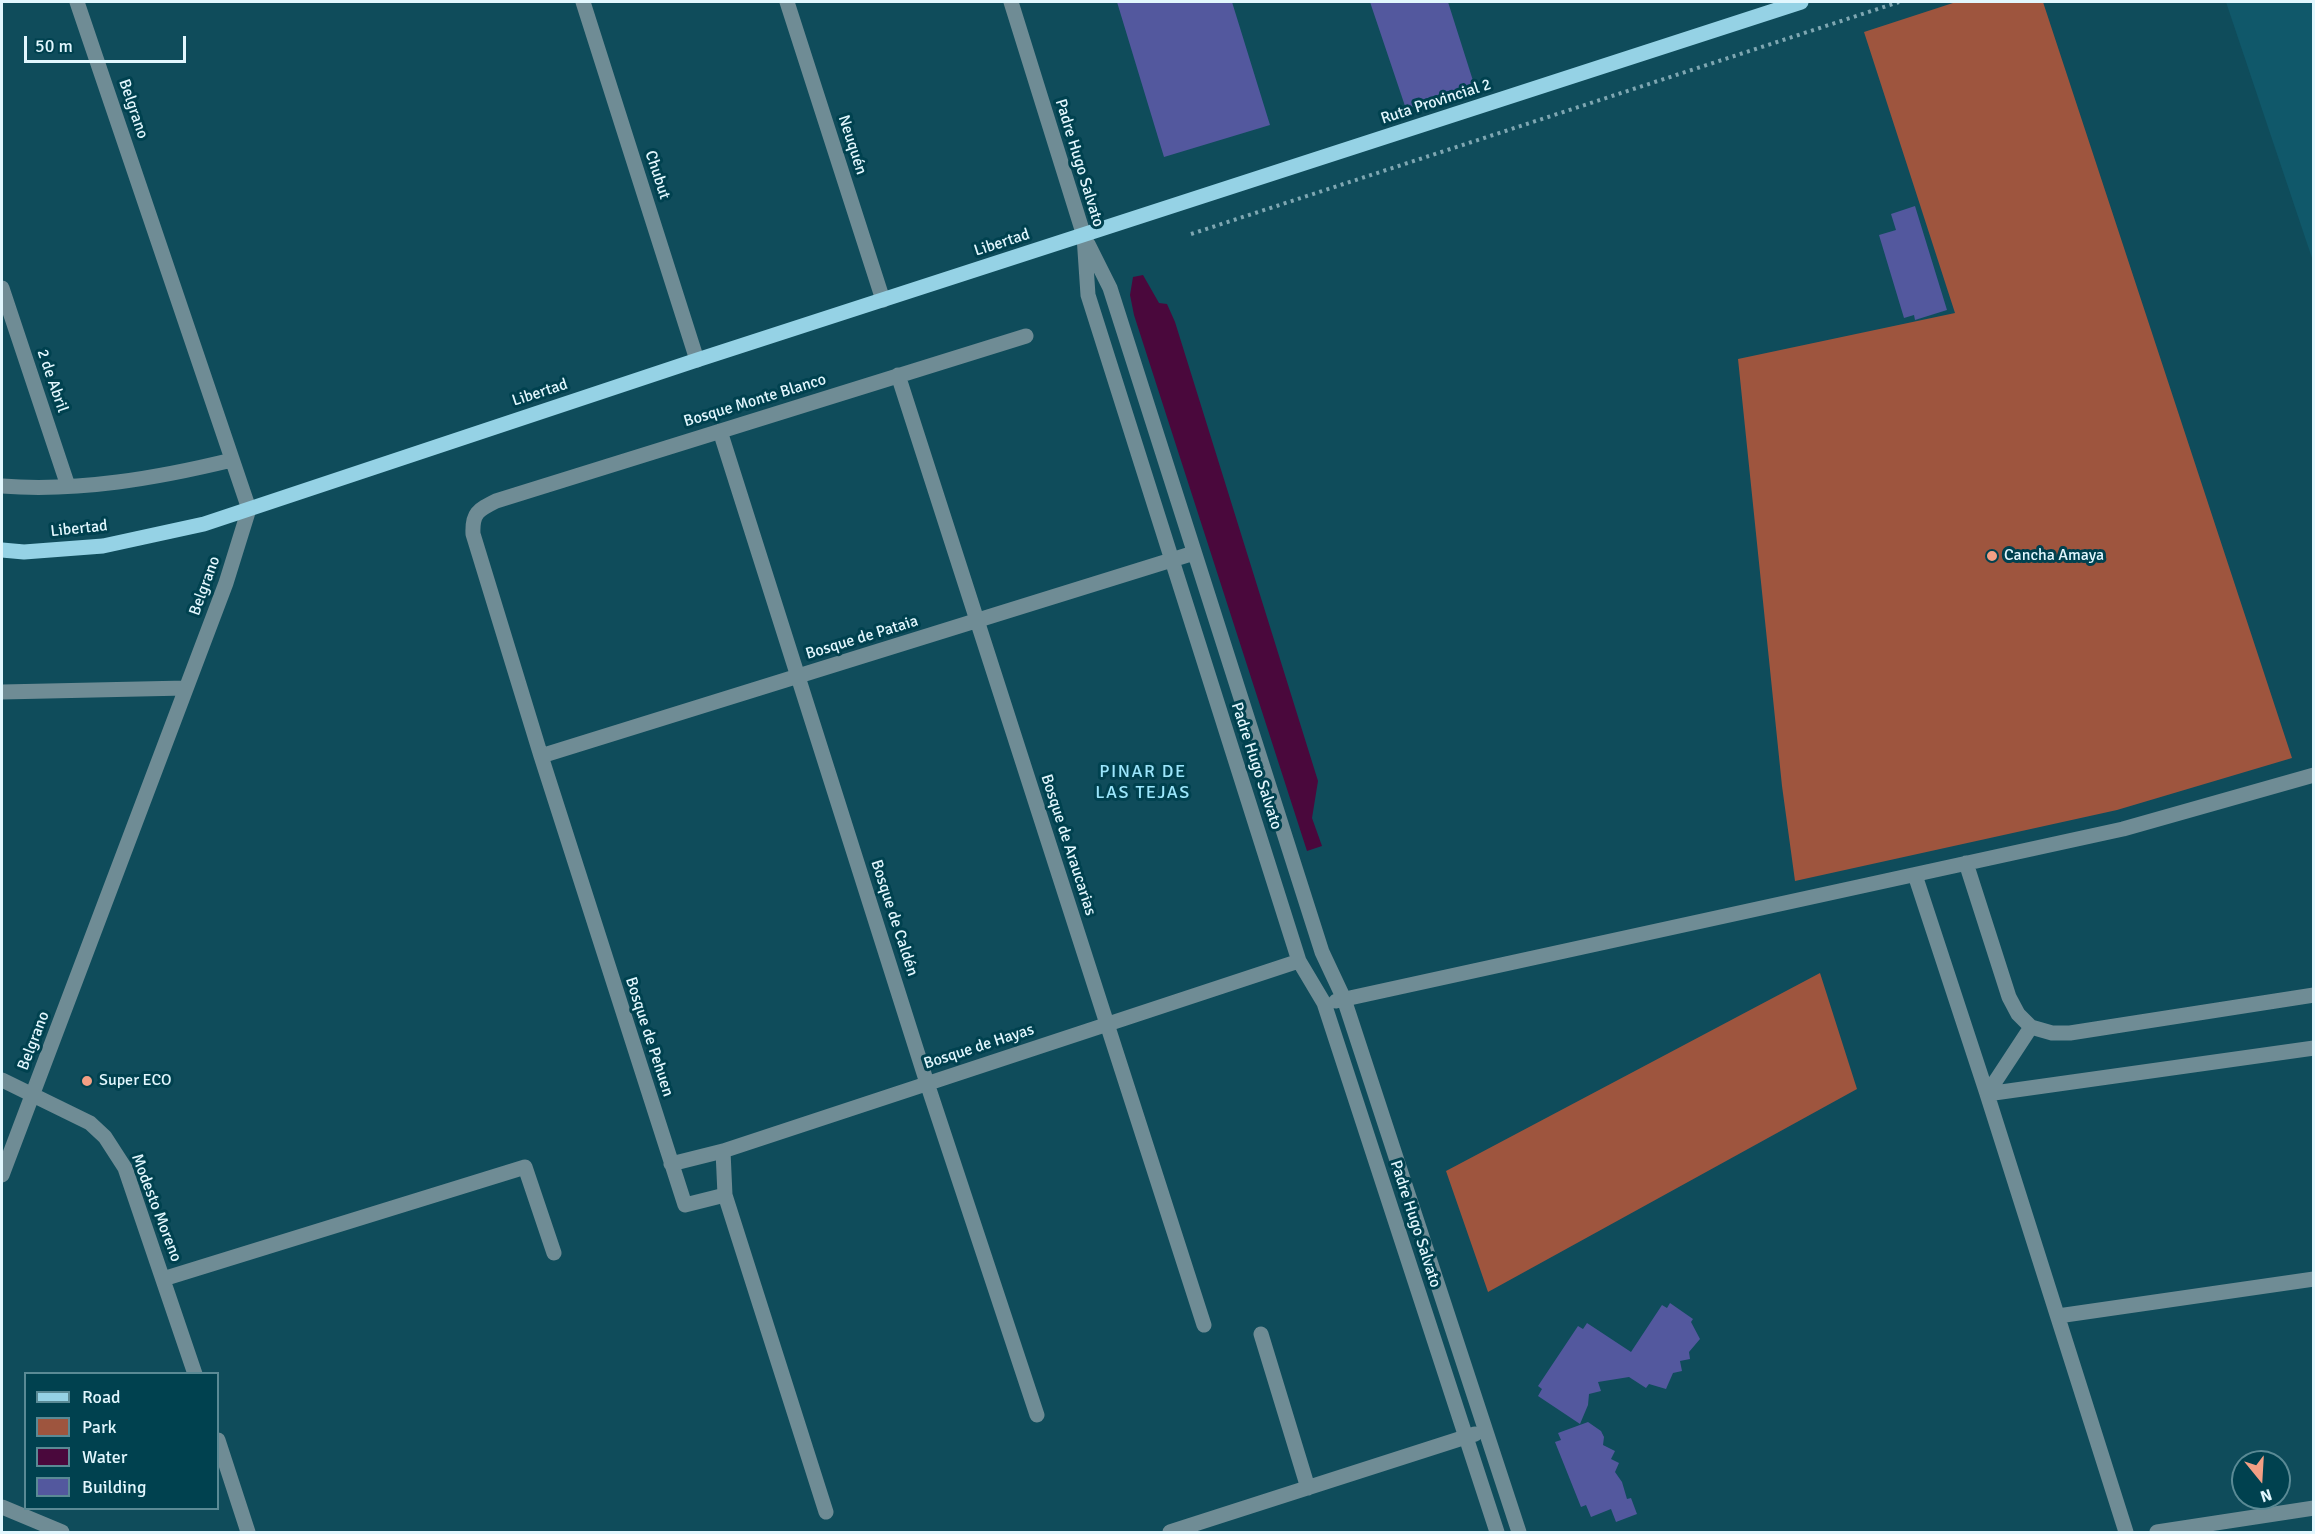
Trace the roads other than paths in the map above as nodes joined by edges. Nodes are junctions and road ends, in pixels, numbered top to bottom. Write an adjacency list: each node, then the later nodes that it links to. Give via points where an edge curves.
1 (77, 2): 13 (street, Belgrano)
2 (583, 2): 10 (street, Chubut)
3 (787, 2): 8 (street, Neuquén)
4 (1011, 2): 6 (street, Padre Hugo Salvato)
5 (1801, 2): 6 (main road, Ruta Provincial 2)
6 (1084, 236): 8 (main road, Libertad); 19 (street, Padre Hugo Salvato, via 1110,288); 20 (street, Padre Hugo Salvato, via 1088,295)
7 (2, 288): 15 (street, 2 de Abril)
8 (883, 300): 10 (main road, Libertad)
9 (1026, 336): 11 (street, Bosque Monte Blanco)
10 (696, 360): 16 (main road, Libertad)
11 (898, 375): 12 (street, Bosque Monte Blanco); 21 (street, Bosque de Araucarias)
12 (720, 431): 17 (street, Bosque Monte Blanco, via 496,501 478,511); 22 (street, Bosque de Caldén)
13 (232, 460): 15 (street, via 131,480); 16 (street, Belgrano)
14 (2, 486): 15 (street)
15 (68, 486)
16 (249, 509): 18 (main road, Libertad, via 175,531 103,546); 23 (street, Belgrano)
17 (472, 522): 25 (street, Bosque de Pehuen)
18 (2, 550)
19 (1194, 553): 20 (street, Bosque de Pataia); 31 (street, Padre Hugo Salvato, via 1322,952)
20 (1172, 560): 21 (street, Bosque de Pataia); 29 (street, Padre Hugo Salvato)
21 (977, 621): 22 (street, Bosque de Pataia); 33 (street, Bosque de Araucarias)
22 (797, 677): 25 (street, Bosque de Pataia); 37 (street, Bosque de Caldén)
23 (186, 688): 24 (street); 39 (street, Belgrano)
24 (2, 692)
25 (542, 756): 41 (street, Bosque de Pehuen)
26 (2313, 775): 27 (street, via 2123,829)
27 (1966, 863): 28 (street); 34 (street, via 2009,997)
28 (1915, 875): 31 (street); 38 (street)
29 (1299, 961): 32 (street, Padre Hugo Salvato); 33 (street, Bosque de Hayas)
30 (2313, 995): 34 (street, via 2070,1033)
31 (1344, 999): 32 (street); 52 (street, Padre Hugo Salvato)
32 (1324, 1003): 53 (street, Padre Hugo Salvato)
33 (1107, 1023): 37 (street, Bosque de Hayas); 48 (street, Bosque de Araucarias)
34 (2031, 1027): 38 (street)
35 (2313, 1048): 38 (street)
36 (2, 1080): 39 (street, Modesto Moreno)
37 (927, 1083): 40 (street, Bosque de Hayas); 51 (street, Bosque de Caldén)
38 (1987, 1094): 47 (street)
39 (33, 1095): 42 (street, Belgrano); 45 (street, Modesto Moreno, via 90,1123 105,1137 125,1168)
40 (723, 1151): 41 (street, Bosque de Hayas); 43 (street)
41 (671, 1164): 43 (street, Bosque de Pehuen, via 685,1205)
42 (2, 1175)
43 (726, 1195): 58 (street)
44 (554, 1253): 45 (street, via 525,1167)
45 (163, 1279): 50 (street, Modesto Moreno)
46 (2313, 1279): 47 (street)
47 (2058, 1316): 64 (street)
48 (1204, 1325)
49 (1261, 1334): 55 (street)
50 (194, 1372)
51 (1037, 1415)
52 (1486, 1431): 53 (street); 63 (street, Padre Hugo Salvato)
53 (1465, 1437): 55 (street); 62 (street, Padre Hugo Salvato)
54 (219, 1443): 60 (street)
55 (1308, 1488): 61 (street)
56 (2, 1507): 59 (street)
57 (2313, 1508): 65 (street)
58 (826, 1512)
59 (62, 1533)
60 (248, 1533)
61 (1170, 1533)
62 (1497, 1533)
63 (1519, 1533)
64 (2126, 1533)
65 (2157, 1533)

